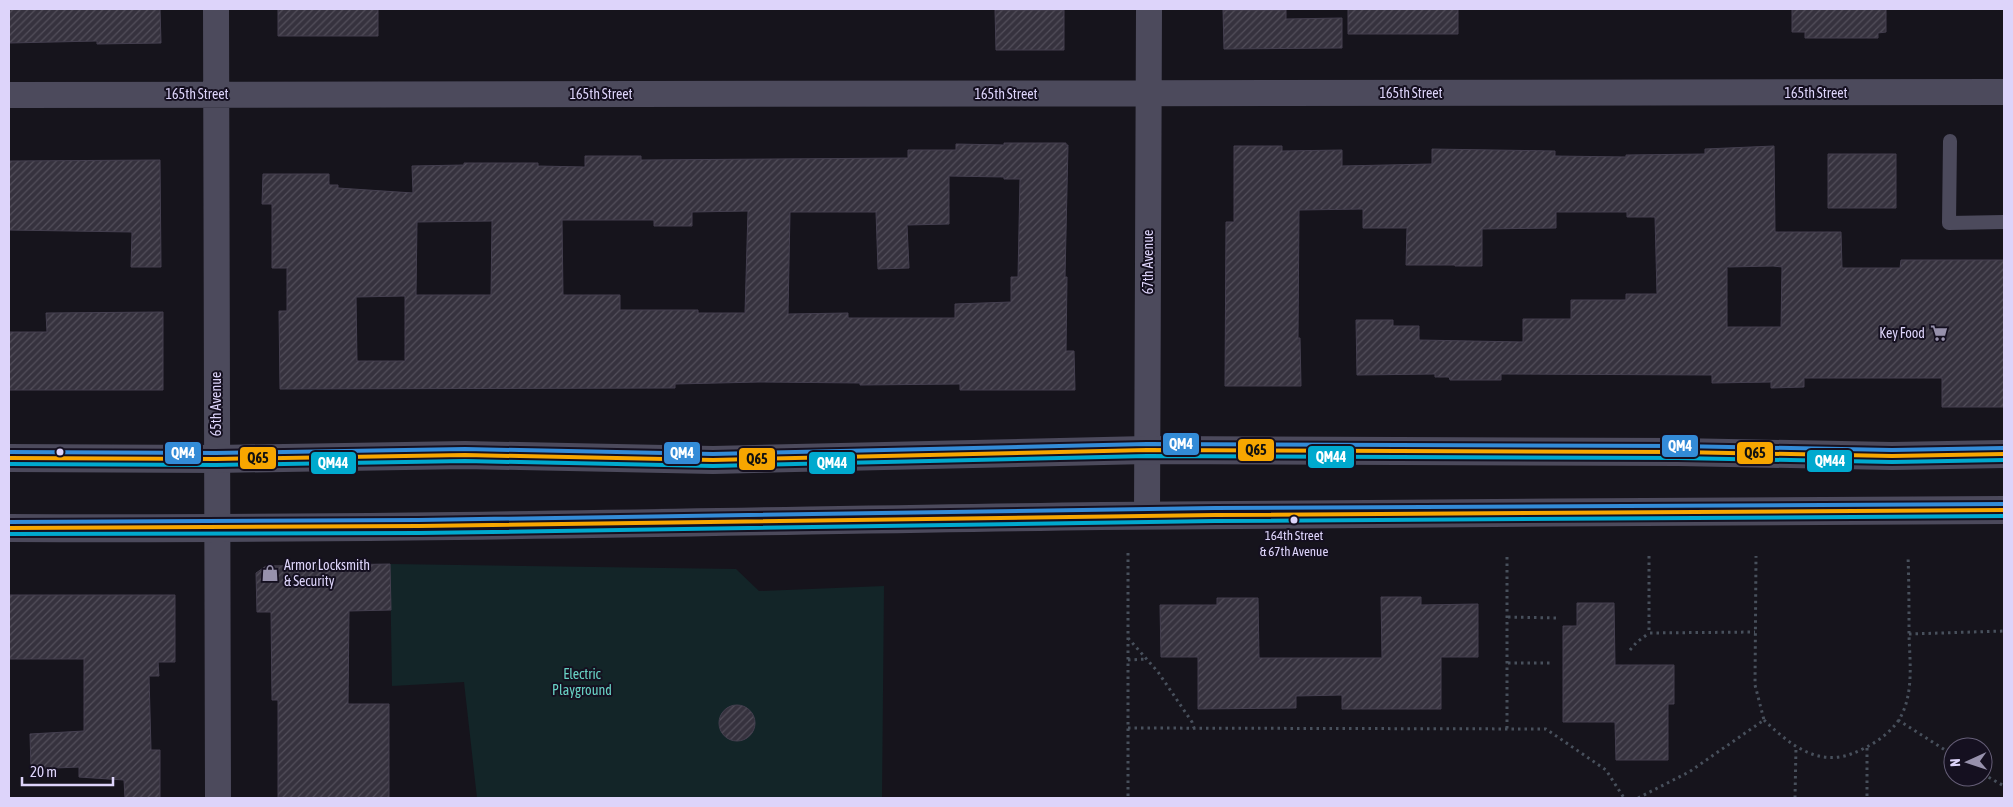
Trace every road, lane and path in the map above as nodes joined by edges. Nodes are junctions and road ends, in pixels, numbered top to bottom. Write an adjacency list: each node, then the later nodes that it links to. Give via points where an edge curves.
1 (216, 9): 4 (street, 65th Avenue)
2 (1149, 9): 5 (street, 67th Avenue)
3 (2004, 92): 5 (street, 165th Street)
4 (216, 94): 5 (street, 165th Street); 6 (street, 165th Street); 12 (street, 65th Avenue)
5 (1149, 94): 9 (street, 67th Avenue)
6 (9, 95)
7 (1950, 141): 8 (lane, via 1949,223)
8 (2004, 222)
9 (1147, 450): 10 (street, via 1892,456); 12 (street, via 713,460 465,455); 14 (street, 67th Avenue)
10 (2004, 454)
11 (9, 458): 12 (street)
12 (216, 459): 16 (street, 65th Avenue)
13 (2004, 510): 14 (street)
14 (1147, 516): 16 (street)
15 (9, 528): 16 (street)
16 (216, 529): 44 (street, 65th Avenue)
17 (1128, 553): 28 (path)
18 (1649, 556): 26 (path)
19 (1756, 556): 25 (path)
20 (1908, 556): 27 (path)
21 (1507, 557): 22 (path)
22 (1508, 617): 23 (path); 32 (path)
23 (1556, 618)
24 (2004, 631): 27 (path)
25 (1755, 632): 26 (path); 34 (path, via 1755,685)
26 (1649, 633): 29 (path)
27 (1910, 634): 35 (path, via 1908,695)
28 (1128, 638): 30 (path); 31 (path)
29 (1630, 650)
30 (1146, 659): 31 (path); 37 (path)
31 (1128, 660): 36 (path)
32 (1508, 663): 33 (path); 38 (path)
33 (1552, 664)
34 (1764, 720): 39 (path); 47 (path, via 1689,772)
35 (1898, 720): 40 (path); 41 (path)
36 (1128, 728): 37 (path); 45 (path)
37 (1194, 728): 38 (path)
38 (1507, 729): 46 (path, via 1546,729 1606,770)
39 (1796, 747): 40 (path, via 1812,755 1830,757); 48 (path)
40 (1867, 748): 49 (path)
41 (1943, 749)
42 (1993, 780): 43 (path)
43 (2004, 786)
44 (218, 798)
45 (1128, 798)
46 (1624, 798)
47 (1638, 798)
48 (1795, 798)
49 (1867, 798)

